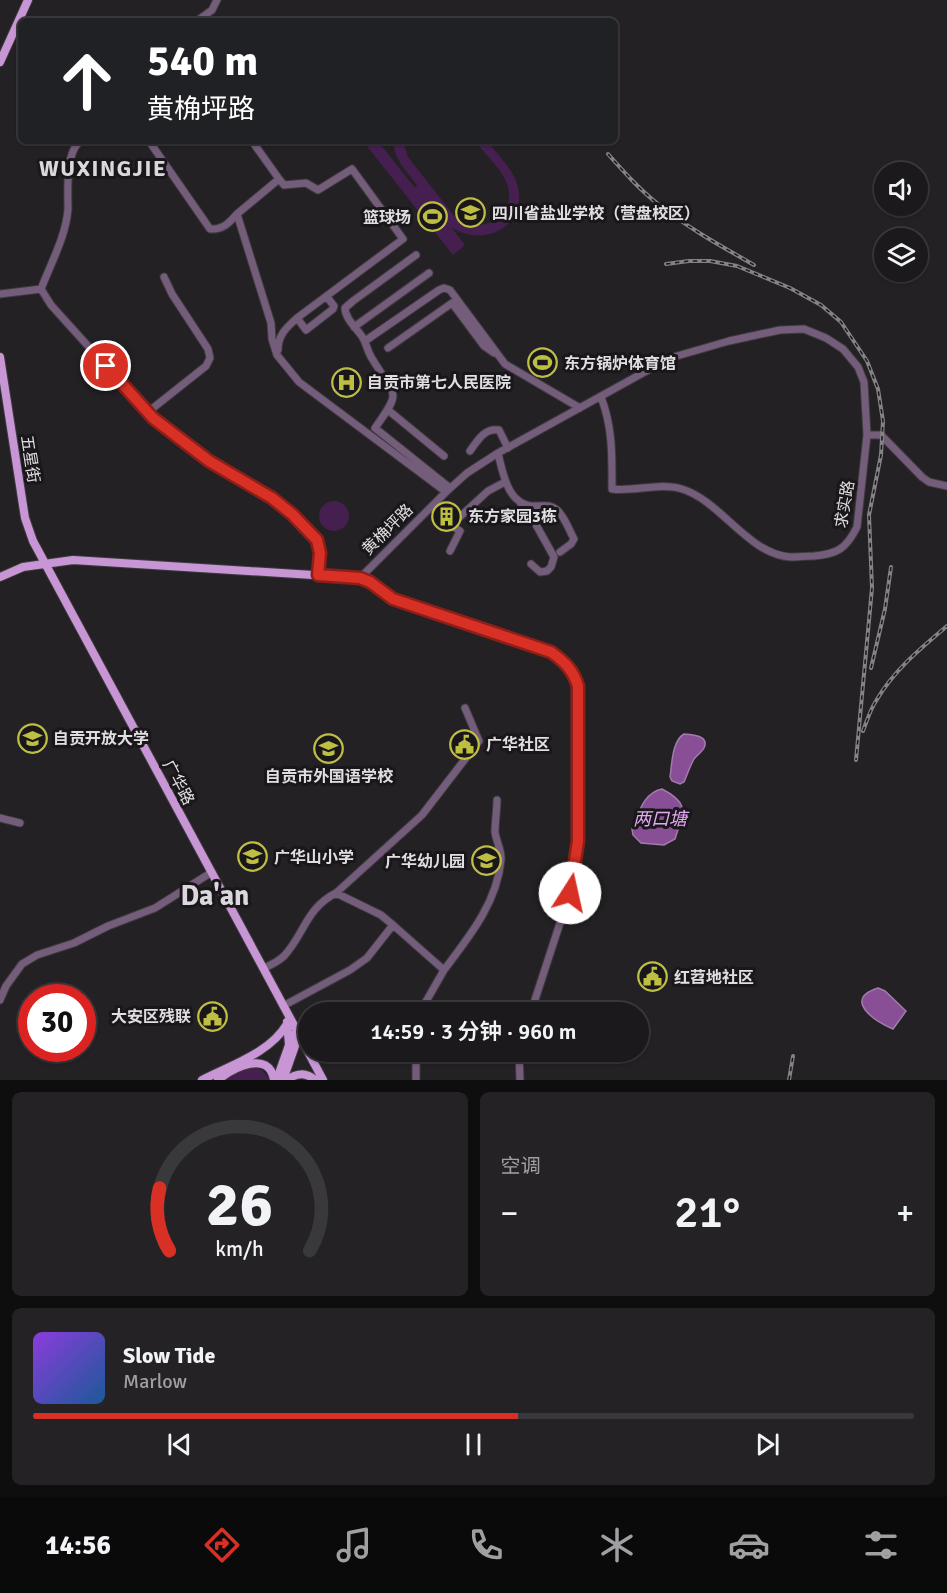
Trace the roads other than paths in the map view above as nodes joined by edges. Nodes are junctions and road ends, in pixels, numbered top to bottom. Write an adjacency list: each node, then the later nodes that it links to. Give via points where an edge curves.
1 (28, 0): 3 (main road)
2 (217, 0): 4 (street, via 213,10)
3 (20, 18)
4 (201, 18)
5 (18, 22): 6 (main road)
6 (0, 62)
7 (76, 144): 15 (street, via 70,159 67,225)
8 (151, 144): 11 (street, via 210,229 218,230)
9 (254, 144): 10 (street)
10 (279, 179): 11 (street); 17 (street, via 284,185 306,183 318,190 352,169 404,239)
11 (237, 214): 22 (street)
12 (416, 255): 19 (street, via 345,308)
13 (429, 273): 19 (street)
14 (164, 277): 29 (street, via 210,358 206,366)
15 (41, 289): 16 (street); 29 (street)
16 (0, 294)
17 (327, 297): 18 (street); 18 (street, via 333,309 306,330)
18 (297, 318): 22 (street, via 283,331)
19 (354, 327): 20 (street)
20 (365, 341): 24 (street, via 444,288 450,290); 28 (street, via 373,361 391,384 393,400)
21 (388, 348): 24 (street, via 452,303 484,346)
22 (277, 355): 37 (street, via 314,395)
23 (0, 357): 25 (main road, 五星街)
24 (500, 358): 27 (street)
25 (1, 378): 41 (main road, 五星街, via 26,518)
26 (601, 398): 27 (street, 黄桷坪路); 30 (street, 求实路, via 670,358 729,341 804,329 843,348 858,367 864,382); 30 (street, 求实路, via 611,434 612,489 680,488 705,501 758,545 789,557 828,555 851,539 856,527)
27 (580, 408): 31 (street, 黄桷坪路)
28 (388, 410): 34 (street); 37 (street, via 375,428)
29 (148, 412): 43 (street, via 209,461 292,514 317,540)
30 (867, 435): 36 (street, via 881,435 922,477)
31 (508, 448): 32 (street, via 499,430 492,429); 33 (street, 黄桷坪路)
32 (470, 451)
33 (498, 453): 35 (street); 37 (street, 黄桷坪路)
34 (444, 456)
35 (506, 482): 38 (street); 39 (street, via 488,491 452,524 460,531)
36 (947, 486)
37 (448, 490): 45 (street, 黄桷坪路)
38 (519, 502): 40 (street, via 552,506 560,512 574,539); 42 (street, via 554,557 547,571 540,572)
39 (450, 551)
40 (560, 552)
41 (45, 562): 43 (main road, 黄桷坪路, via 73,560); 44 (main road, 黄桷坪路); 50 (main road, 广华路)
42 (531, 564)
43 (318, 575): 45 (main road, 黄桷坪路)
44 (0, 577)
45 (360, 578): 57 (street, via 393,599 551,652 574,674 578,686 576,862 570,893)
46 (465, 708): 51 (street, via 479,741 422,815)
47 (497, 800): 54 (street, via 495,833 502,857 496,886 471,935)
48 (0, 818): 49 (street)
49 (20, 824)
50 (212, 872): 53 (main road, 广华路); 55 (street, via 155,908 37,955 19,967)
51 (336, 893): 52 (street); 53 (street, via 317,908 286,954)
52 (393, 925): 54 (street); 58 (street, via 359,964)
53 (264, 968): 58 (main road, 广华路)
54 (444, 970): 56 (street)
55 (0, 1000)
56 (426, 1002)
57 (534, 1002)
58 (283, 1006): 59 (main road, 广华路)
59 (287, 1020): 60 (main road, 广华路); 63 (main road, via 281,1034 270,1044); 65 (main road, via 289,1045)
60 (296, 1029): 66 (main road); 68 (main road, 广华路)
61 (416, 1062): 69 (street)
62 (519, 1062): 70 (street)
63 (202, 1080)
64 (218, 1080): 65 (main road, via 253,1063 267,1068)
65 (275, 1080)
66 (285, 1080): 67 (main road, via 302,1074)
67 (315, 1080)
68 (323, 1080)
69 (416, 1080)
70 (520, 1080)

